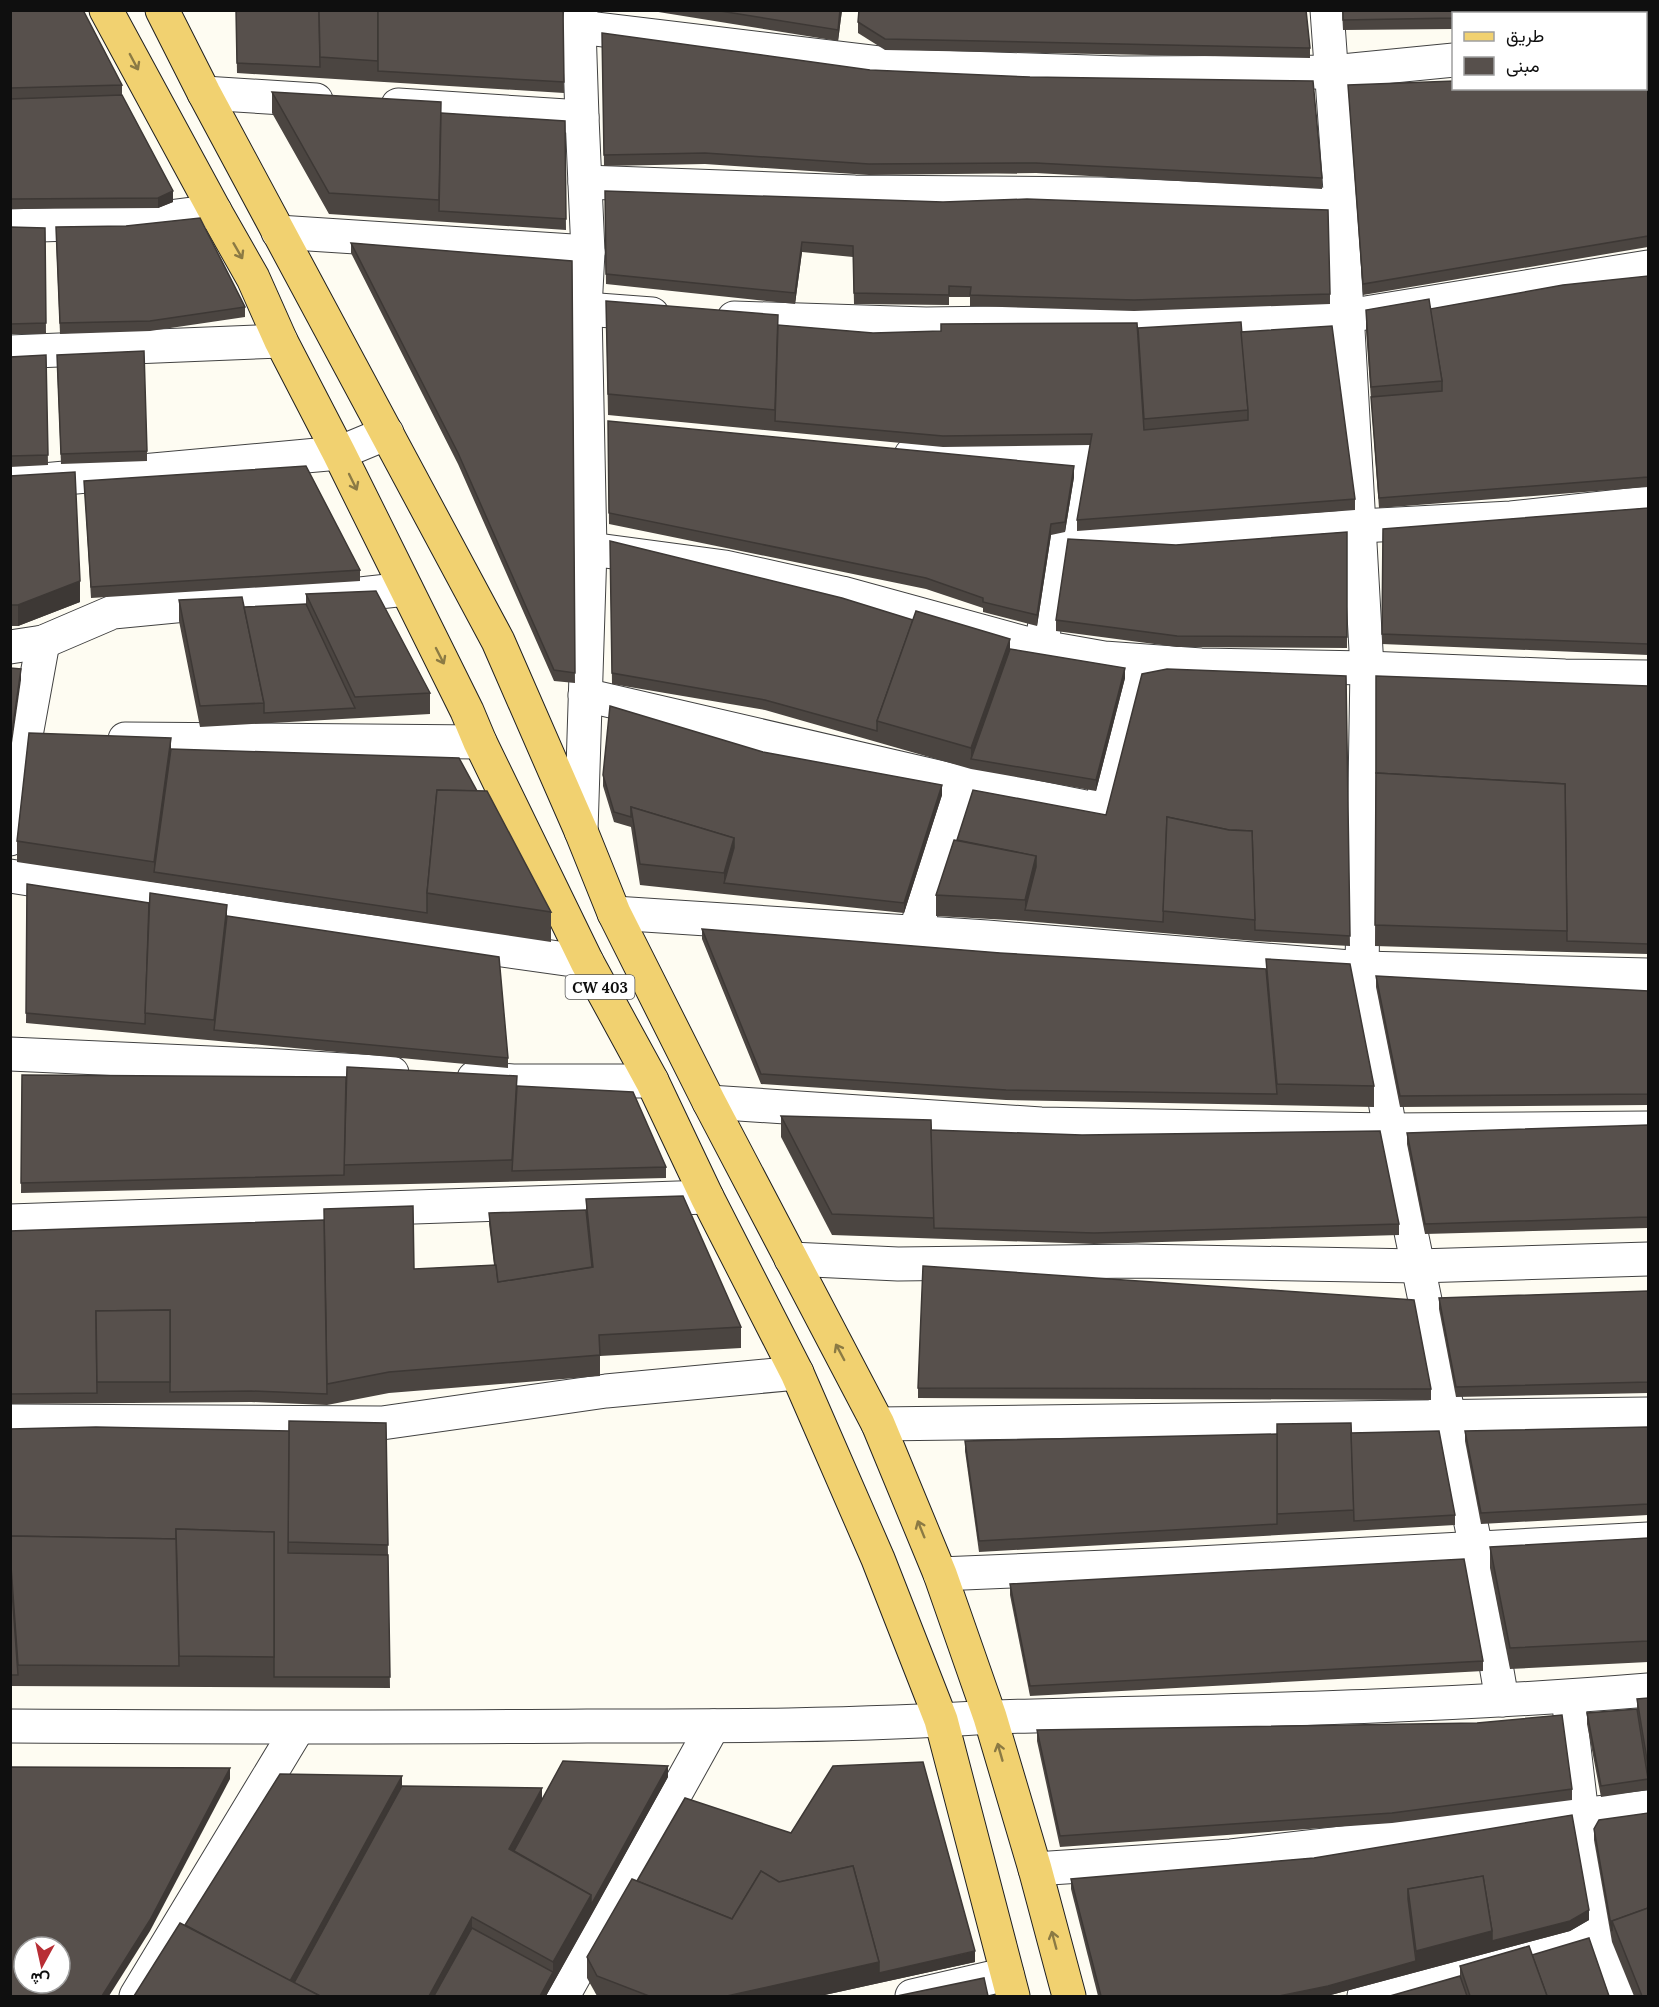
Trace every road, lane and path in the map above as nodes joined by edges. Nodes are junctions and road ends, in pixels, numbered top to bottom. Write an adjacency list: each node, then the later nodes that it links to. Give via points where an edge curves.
1 (106, 10): 11 (main road, CW 403, one-way to 11)
2 (162, 10): 7 (main road, CW 403)
3 (1327, 10): 6 (street)
4 (580, 19): 6 (street, via 903,66 1120,73); 8 (street)
5 (1452, 60): 6 (street)
6 (1332, 72): 10 (street)
7 (204, 93): 8 (street); 13 (main road, CW 403)
8 (582, 117): 9 (street)
9 (585, 182): 10 (street, via 855,192 1100,194); 14 (street)
10 (1341, 205): 17 (street)
11 (215, 211): 12 (street, via 130,222); 18 (main road, CW 403, one-way to 18, via 254,278)
12 (10, 226)
13 (279, 232): 14 (street); 20 (main road, CW 403)
14 (588, 252): 16 (street)
15 (1648, 267): 17 (street)
16 (585, 309): 17 (street, via 694,317 926,324 1234,322); 27 (street, via 600,433)
17 (1347, 316): 25 (street)
18 (281, 341): 19 (street); 22 (main road, CW 403)
19 (10, 352)
20 (387, 433): 22 (street); 42 (main road, CW 403, via 498,641)
21 (881, 452): 26 (street, via 1083,460)
22 (339, 453): 23 (street); 28 (main road, CW 403, one-way to 28)
23 (10, 483)
24 (1648, 503): 25 (street, via 1511,518)
25 (1360, 526): 26 (street, via 1182,539); 33 (street)
26 (1071, 540): 31 (street, via 1058,546)
27 (590, 549): 31 (street, via 725,567 842,593); 35 (street)
28 (406, 589): 29 (street, via 113,612); 39 (main road, CW 403, one-way to 39)
29 (44, 642): 30 (street); 36 (street)
30 (10, 646)
31 (1041, 647): 32 (street)
32 (1139, 661): 33 (street); 40 (street, via 1100,810)
33 (1367, 668): 34 (street); 48 (street)
34 (1648, 676)
35 (585, 695): 40 (street); 42 (street)
36 (24, 739): 37 (street); 41 (street)
37 (60, 739)
38 (96, 739): 39 (street)
39 (480, 742): 47 (main road, CW 403)
40 (960, 782): 46 (street)
41 (11, 806): 43 (street)
42 (581, 831): 45 (main road, CW 403)
43 (10, 839)
44 (10, 876): 47 (street)
45 (614, 913): 46 (street); 52 (main road, CW 403)
46 (915, 933): 48 (street)
47 (587, 962): 51 (main road, CW 403)
48 (1362, 968): 49 (street); 54 (street)
49 (1648, 975)
50 (10, 1054): 51 (street, via 513,1081)
51 (652, 1081): 55 (main road, CW 403)
52 (709, 1102): 54 (street, via 1041,1124); 57 (main road, CW 403)
53 (1648, 1128): 54 (street)
54 (1390, 1130): 59 (street)
55 (707, 1197): 56 (street); 60 (main road, CW 403)
56 (10, 1221)
57 (791, 1259): 59 (street, via 898,1264 1136,1261); 64 (main road, CW 403, one-way to 57)
58 (1648, 1259): 59 (street)
59 (1418, 1266): 62 (street)
60 (797, 1373): 63 (street, via 606,1391 382,1423); 72 (main road, CW 403, via 878,1559)
61 (1648, 1414): 62 (street)
62 (1449, 1416): 64 (street); 66 (street)
63 (10, 1421)
64 (878, 1424): 67 (main road, CW 403, one-way to 64)
65 (1648, 1539): 66 (street)
66 (1476, 1548): 67 (street); 70 (street)
67 (940, 1574): 71 (main road, CW 403)
68 (1648, 1690): 69 (street)
69 (1568, 1697): 70 (street); 77 (street)
70 (1502, 1700): 71 (street)
71 (990, 1717): 72 (street); 78 (main road, CW 403, one-way to 71)
72 (941, 1720): 74 (street); 80 (main road, CW 403)
73 (10, 1726): 75 (street)
74 (713, 1726): 75 (street); 82 (street)
75 (298, 1728): 81 (street)
76 (1648, 1807): 77 (street)
77 (1582, 1815): 78 (street, via 1231,1856); 79 (street)
78 (1035, 1869): 84 (main road, CW 403, one-way to 78)
79 (1601, 1932): 85 (street); 86 (street)
80 (1010, 1985): 83 (street)
81 (136, 1996)
82 (563, 1996)
83 (912, 1996)
84 (1069, 1996)
85 (1364, 1996)
86 (1620, 1996)

